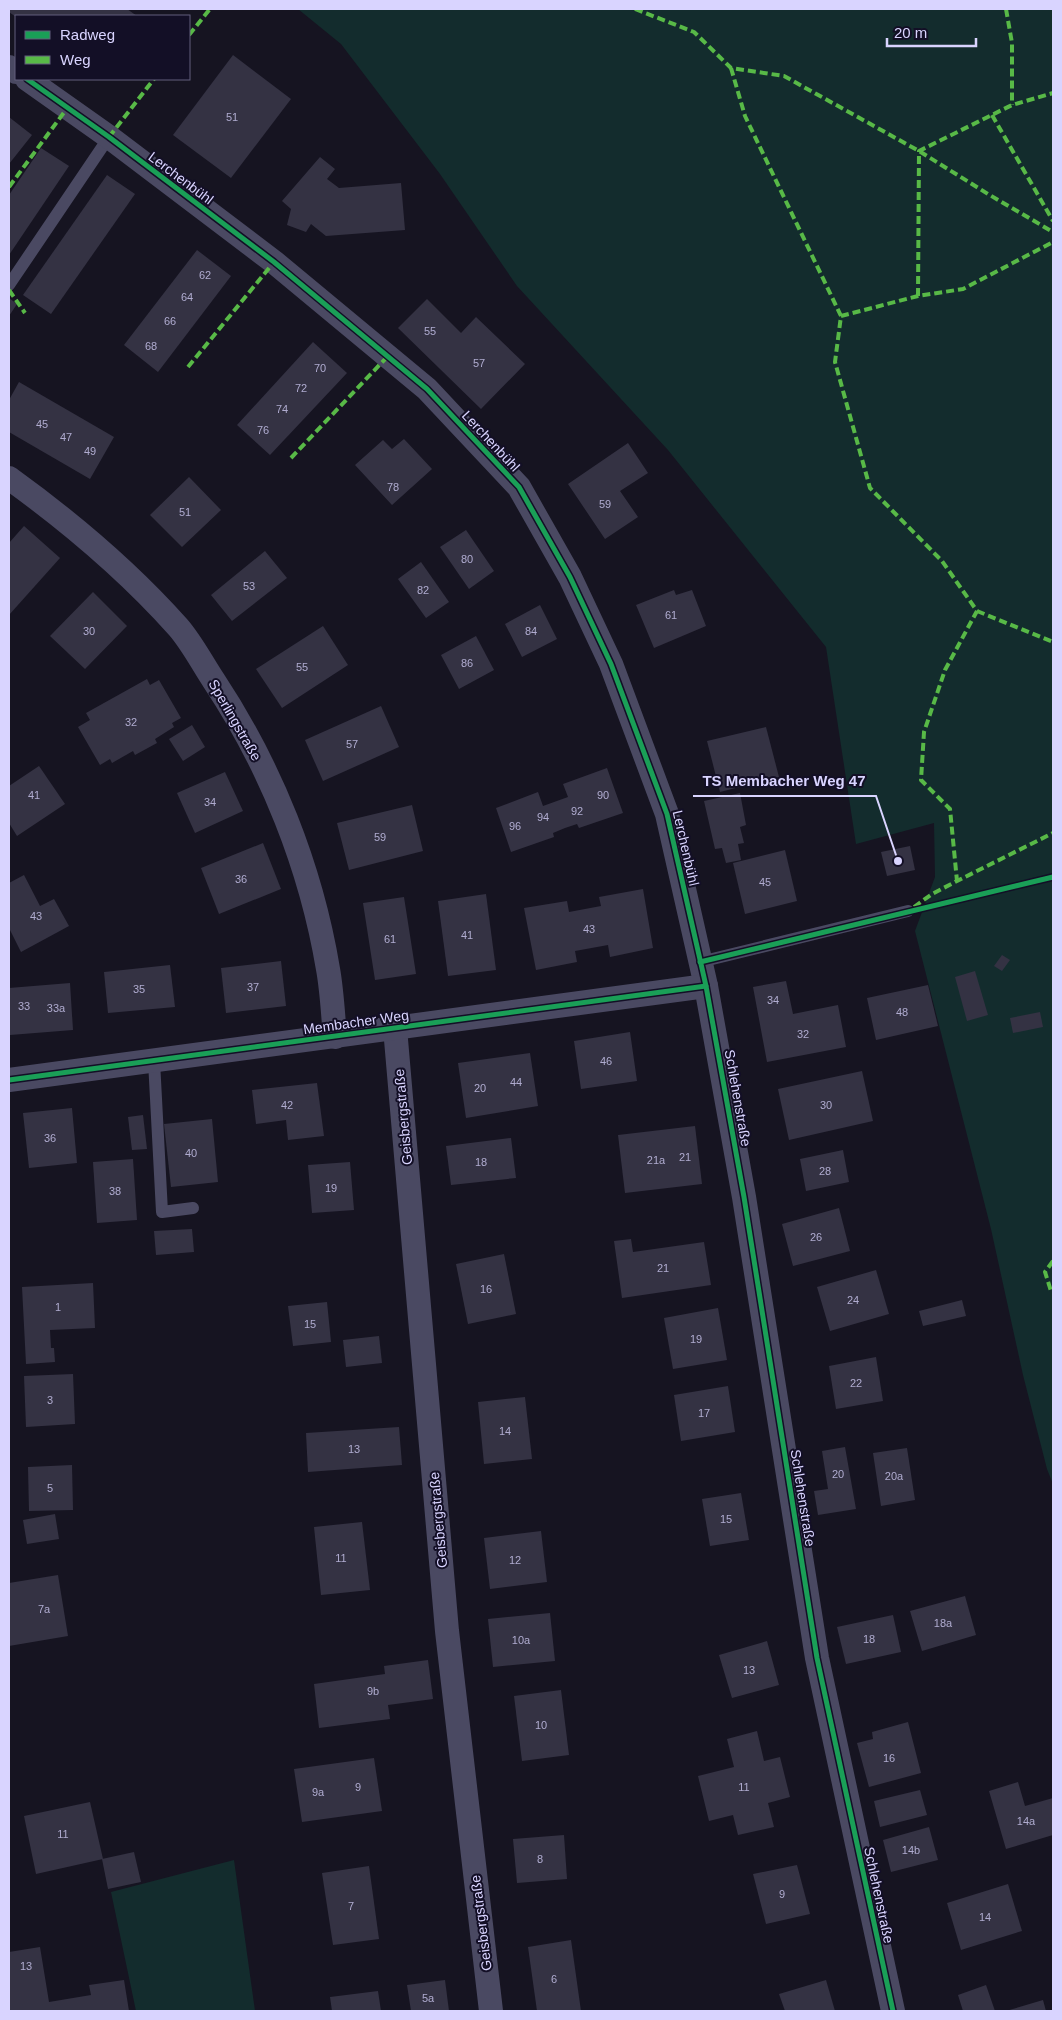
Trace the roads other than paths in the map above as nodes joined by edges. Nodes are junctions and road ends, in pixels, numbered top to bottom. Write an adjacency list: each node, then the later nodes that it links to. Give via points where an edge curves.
1 (27, 80): 2 (street, Lerchenbühl)
2 (109, 137): 3 (lane); 6 (street, Lerchenbühl, via 274,262 427,389 519,488 570,577 614,672 667,814)
3 (9, 285)
4 (9, 478): 9 (street, Sperlingstraße, via 113,561 173,622 233,710 280,803 312,894 328,971)
5 (908, 911): 6 (lane)
6 (700, 962): 7 (street, Lerchenbühl)
7 (706, 986): 8 (street, Membacher Weg); 14 (street, Schlehenstraße, via 746,1207 817,1658)
8 (395, 1028): 9 (street, Membacher Weg); 13 (street, Geisbergstraße, via 447,1631)
9 (335, 1037): 10 (street, Membacher Weg)
10 (154, 1061): 11 (street, Membacher Weg); 12 (lane, via 162,1212)
11 (9, 1080)
12 (193, 1208)
13 (491, 2011)
14 (893, 2011)

